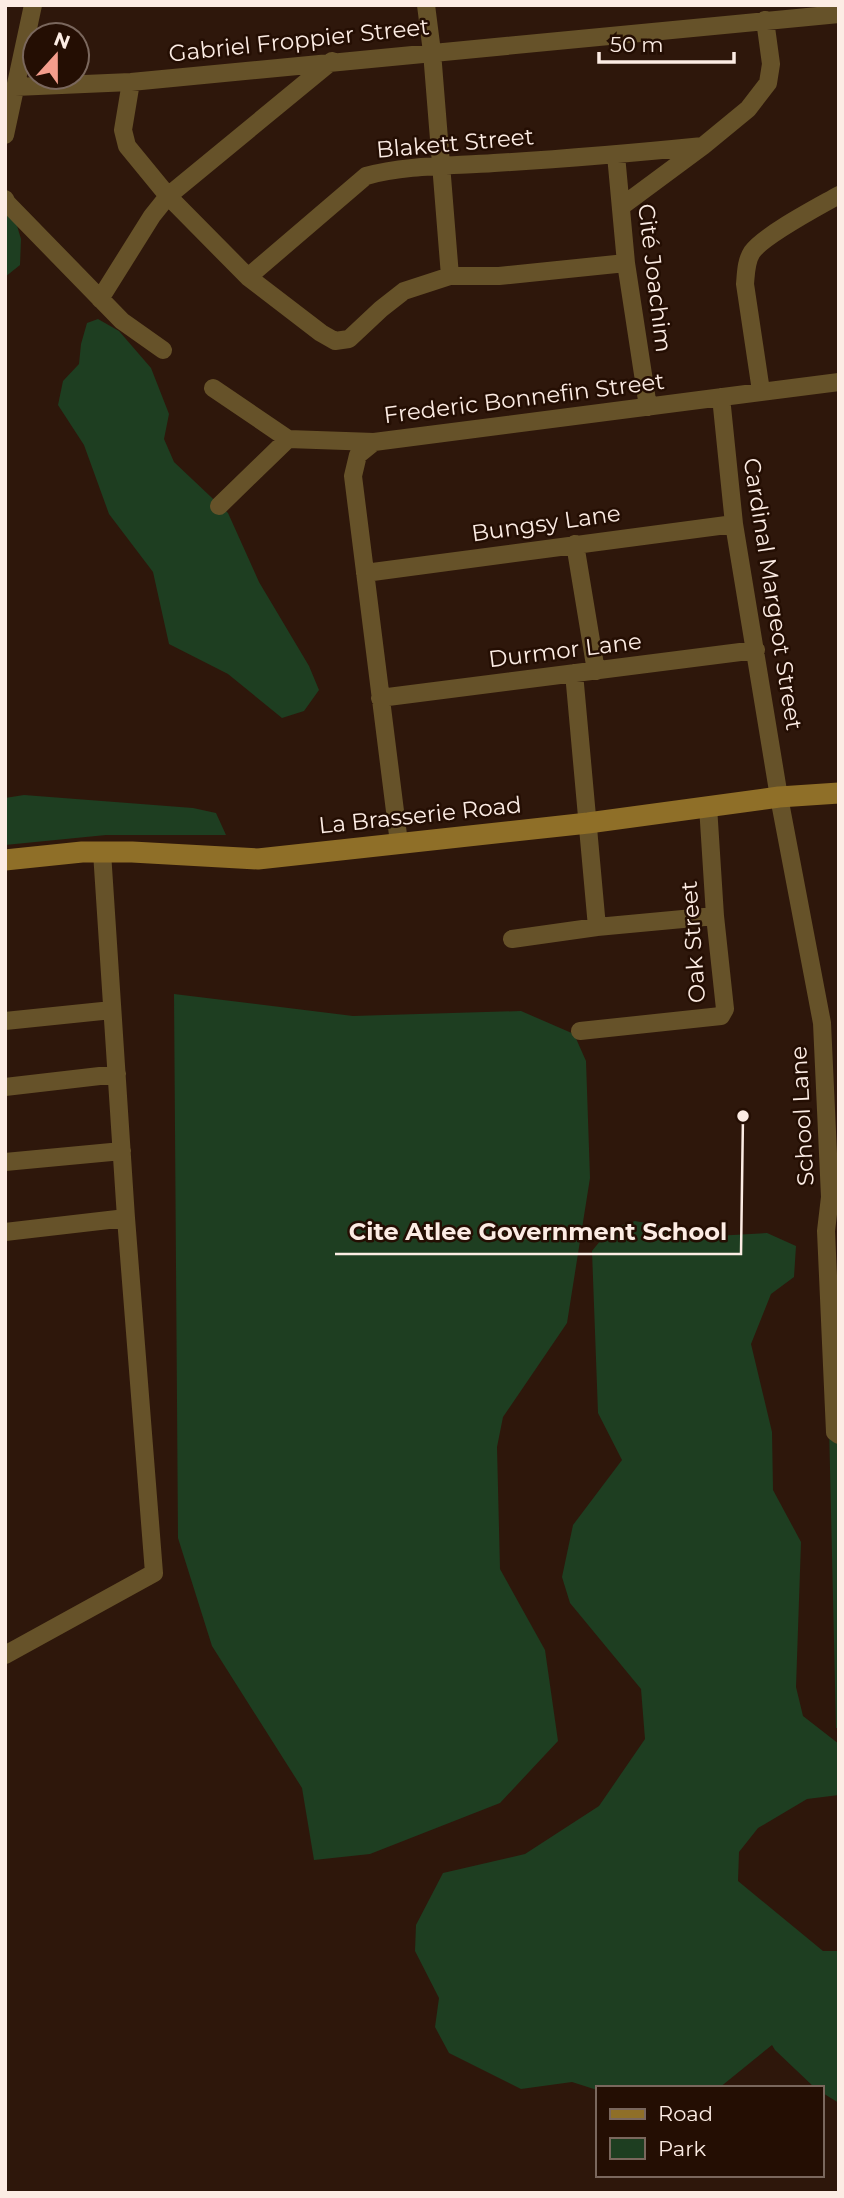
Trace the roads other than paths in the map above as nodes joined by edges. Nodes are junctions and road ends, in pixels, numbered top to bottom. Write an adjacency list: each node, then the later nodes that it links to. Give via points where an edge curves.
1 (33, 5): 8 (street)
2 (426, 5): 5 (street)
3 (839, 15): 4 (street, Gabriel Froppier Street)
4 (765, 20): 5 (street, Gabriel Froppier Street); 10 (street, via 771,64 768,83 748,109)
5 (432, 52): 6 (street, Gabriel Froppier Street); 12 (street)
6 (332, 61): 7 (street, Gabriel Froppier Street); 14 (street)
7 (131, 82): 8 (street, Gabriel Froppier Street); 14 (street, via 122,130 127,146)
8 (15, 87): 9 (street)
9 (5, 135)
10 (703, 146): 11 (street, Blakett Street); 16 (street)
11 (616, 155): 12 (street, Blakett Street); 16 (street, Cité Joachim)
12 (441, 167): 18 (street); 19 (street, Blakett Street, via 366,176)
13 (839, 195): 24 (street, via 764,240 751,253 746,284)
14 (168, 197): 19 (street); 20 (street)
15 (5, 199): 20 (street)
16 (622, 206): 17 (street, Cité Joachim)
17 (626, 262): 18 (street, via 499,276); 26 (street, Cité Joachim)
18 (450, 276): 19 (street, via 404,291 349,339 335,341)
19 (248, 277)
20 (100, 299): 21 (street)
21 (163, 350)
22 (839, 382): 24 (street, Frederic Bonnefin Street)
23 (213, 388): 27 (street)
24 (761, 391): 25 (street, Frederic Bonnefin Street)
25 (721, 397): 26 (street, Frederic Bonnefin Street); 30 (street, Cardinal Margeot Street)
26 (648, 407): 28 (street, Frederic Bonnefin Street)
27 (288, 439): 28 (street); 29 (street)
28 (374, 442): 32 (street, Frederic Bonnefin Street, via 358,455 353,476)
29 (219, 506)
30 (734, 524): 31 (street, Bungsy Lane); 33 (street, Cardinal Margeot Street)
31 (575, 544): 32 (street, Bungsy Lane); 34 (street)
32 (365, 573): 36 (street, Frederic Bonnefin Street)
33 (756, 650): 34 (street, Durmor Lane); 38 (street, Cardinal Margeot Street)
34 (596, 671): 35 (street, Durmor Lane)
35 (574, 673): 36 (street, Durmor Lane); 40 (street)
36 (380, 698): 41 (street, Frederic Bonnefin Street)
37 (839, 793): 38 (main road, La Brasserie Road)
38 (779, 797): 39 (main road, La Brasserie Road); 55 (street, School Lane, via 822,1023)
39 (708, 806): 40 (main road, La Brasserie Road); 44 (street, Oak Street)
40 (588, 823): 41 (main road, La Brasserie Road); 45 (street)
41 (399, 843): 42 (main road, La Brasserie Road, via 258,859)
42 (102, 852): 43 (main road, La Brasserie Road); 47 (street)
43 (5, 860)
44 (715, 916): 45 (street); 49 (street, Oak Street, via 725,1009 721,1016)
45 (597, 927): 46 (street)
46 (512, 939)
47 (112, 1010): 48 (street); 50 (street)
48 (5, 1021)
49 (580, 1031)
50 (117, 1074): 51 (street); 52 (street)
51 (5, 1087)
52 (122, 1151): 53 (street); 54 (street)
53 (5, 1162)
54 (126, 1218): 56 (street); 58 (street, via 154,1573)
55 (832, 1231): 57 (street, School Lane)
56 (5, 1232)
57 (838, 1435)
58 (5, 1656)

